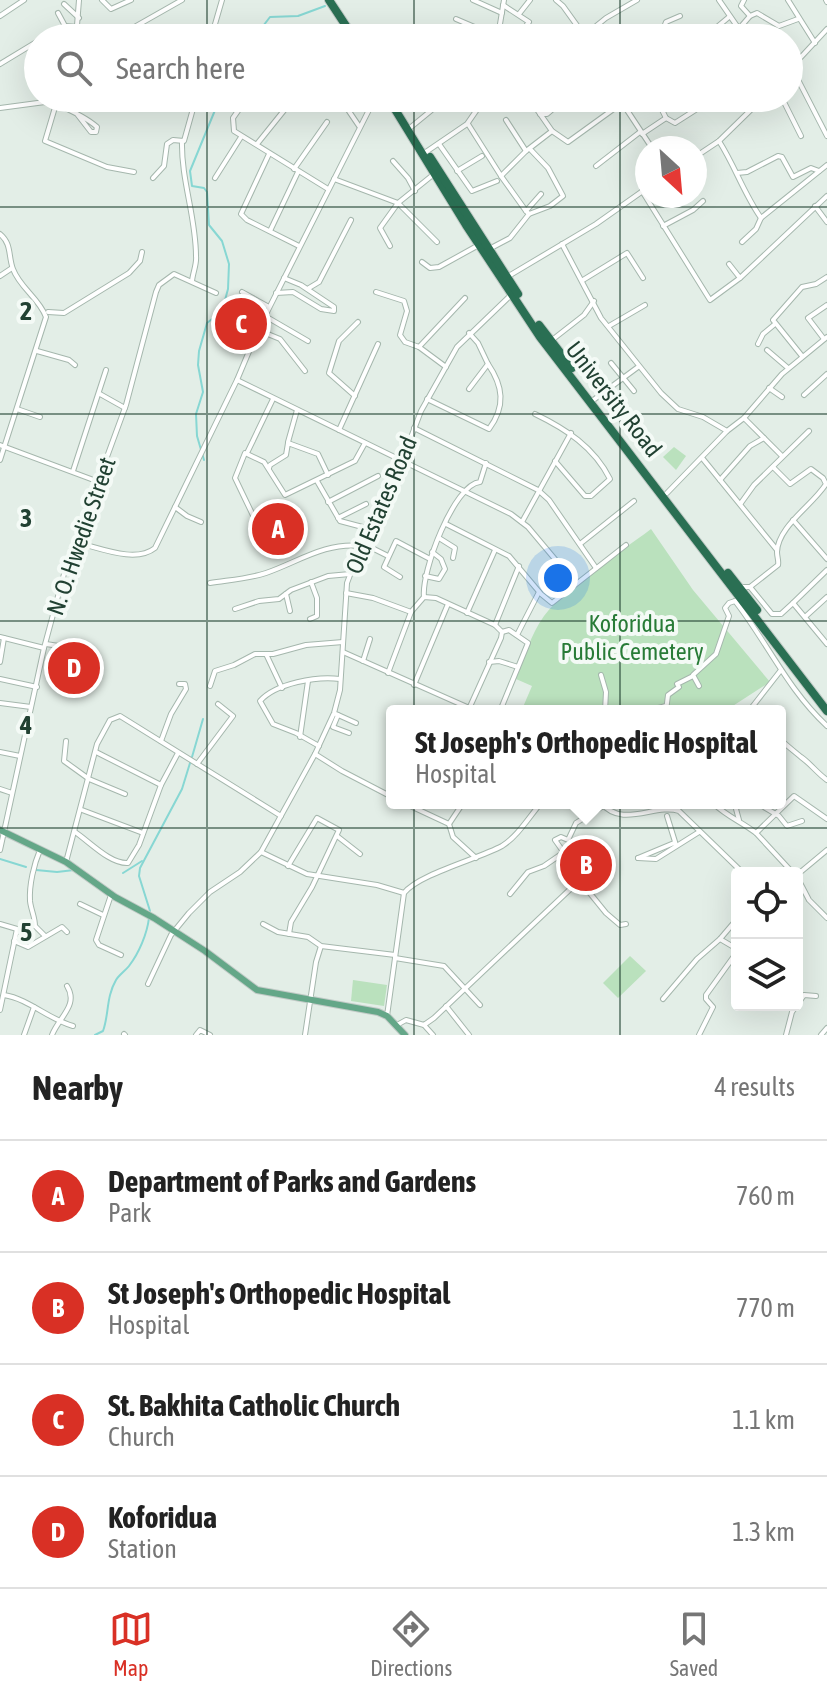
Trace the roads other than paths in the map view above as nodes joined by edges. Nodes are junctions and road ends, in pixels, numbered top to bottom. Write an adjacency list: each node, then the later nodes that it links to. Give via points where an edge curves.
1 (24, 0): 20 (street)
2 (79, 0): 24 (street)
3 (102, 0): 4 (street, via 111,9)
4 (131, 0)
5 (182, 0): 29 (street)
6 (222, 0): 30 (street)
7 (326, 0): 31 (highway)
8 (473, 0): 18 (street)
9 (530, 0): 19 (street)
10 (637, 0): 36 (street)
11 (719, 0): 23 (street)
12 (744, 0): 22 (street, via 741,6)
13 (788, 0): 26 (street)
14 (560, 1): 35 (street)
15 (504, 3): 18 (street); 19 (street)
16 (64, 4): 24 (street)
17 (58, 13): 27 (street)
18 (502, 13): 33 (street)
19 (519, 14): 34 (street)
20 (0, 16)
21 (680, 16): 37 (street)
22 (750, 16): 40 (street); 41 (street, via 763,14)
23 (729, 17): 38 (street); 39 (street)
24 (79, 18): 28 (street)
25 (456, 19): 32 (street)
26 (798, 19): 42 (street); 43 (street)
27 (64, 24)
28 (78, 24)
29 (140, 24)
30 (215, 24)
31 (342, 24)
32 (467, 24)
33 (500, 24)
34 (527, 24)
35 (577, 24)
36 (600, 24)
37 (665, 24)
38 (721, 24)
39 (735, 24)
40 (743, 24)
41 (776, 24)
42 (784, 24)
43 (802, 24)
44 (803, 26): 46 (street)
45 (827, 29): 46 (street)
46 (815, 43): 48 (street)
47 (24, 49): 49 (street)
48 (803, 55)
49 (1, 62)
50 (803, 93): 84 (street)
51 (24, 105): 52 (street)
52 (0, 108)
53 (54, 112): 101 (street, via 45,141 107,167)
54 (74, 112): 72 (street)
55 (192, 112): 86 (street)
56 (236, 112): 85 (street, via 232,125)
57 (283, 112): 88 (street)
58 (350, 112): 78 (street)
59 (367, 112): 78 (street)
60 (399, 112): 92 (highway, University Road)
61 (400, 112): 79 (highway, University Road)
62 (429, 112): 79 (street)
63 (475, 112): 77 (street)
64 (539, 112): 73 (street)
65 (551, 112): 73 (street)
66 (606, 112): 80 (street, via 568,142)
67 (628, 112): 81 (street)
68 (663, 112): 74 (street)
69 (692, 112): 74 (street, via 675,123)
70 (750, 112): 87 (street)
71 (789, 112): 83 (street)
72 (77, 114): 72 (street, via 96,125 96,132 91,132)
73 (546, 117): 80 (street)
74 (666, 118): 81 (street)
75 (506, 120): 91 (street)
76 (327, 122): 98 (street)
77 (467, 124): 89 (street); 104 (street)
78 (359, 126): 107 (street)
79 (411, 127): 92 (highway, University Road)
80 (552, 131): 91 (street)
81 (641, 133): 82 (street); 97 (street)
82 (643, 136)
83 (801, 136)
84 (827, 136)
85 (241, 137): 88 (street); 106 (street)
86 (182, 141): 105 (street, via 167,144 164,166); 143 (street, via 197,260)
87 (719, 141): 90 (street); 102 (street)
88 (257, 144): 93 (street)
89 (439, 144): 92 (street); 99 (street)
90 (707, 149)
91 (528, 150): 104 (street); 118 (street, via 548,168 563,196)
92 (424, 152): 103 (highway, University Road); 131 (highway, University Road)
93 (269, 154): 98 (street); 123 (street, via 241,214)
94 (482, 156): 99 (street)
95 (393, 161): 110 (street)
96 (827, 165): 100 (street)
97 (596, 166)
98 (296, 170): 109 (street); 123 (street)
99 (457, 171): 108 (street, via 472,191)
100 (819, 171): 102 (street, via 811,168 793,177 778,156); 119 (street)
101 (134, 172)
102 (737, 173): 119 (street)
103 (434, 174): 110 (street); 128 (highway, University Road)
104 (501, 176): 118 (street)
105 (153, 178)
106 (215, 178)
107 (334, 179): 109 (street); 114 (street)
108 (497, 181)
109 (329, 190): 129 (street)
110 (415, 191): 114 (street)
111 (541, 194): 118 (street)
112 (635, 196): 127 (street)
113 (827, 196): 115 (street)
114 (398, 203): 125 (street); 130 (street, via 380,229)
115 (815, 206): 121 (street); 141 (street)
116 (654, 208): 122 (street)
117 (695, 208): 122 (street)
118 (528, 213): 131 (street, via 510,238)
119 (761, 218): 126 (street)
120 (351, 220): 144 (street, via 319,282)
121 (827, 222)
122 (663, 226): 141 (street, via 708,299)
123 (270, 231): 129 (street)
124 (0, 234): 135 (street, via 9,245)
125 (437, 242)
126 (742, 242)
127 (562, 244): 139 (street); 142 (street)
128 (479, 245): 133 (street, via 434,268); 139 (highway, University Road)
129 (299, 246): 138 (street)
130 (390, 246)
131 (489, 249): 139 (highway, University Road)
132 (142, 252): 155 (street, via 129,273 64,313)
133 (422, 262)
134 (729, 264): 141 (street)
135 (12, 268): 136 (street); 169 (street, via 46,317)
136 (0, 276)
137 (827, 277): 158 (street, via 799,290 775,317)
138 (284, 278): 144 (street); 148 (street)
139 (505, 278): 149 (highway, University Road)
140 (643, 278): 142 (street, via 627,253)
141 (740, 278)
142 (582, 280): 151 (street)
143 (194, 282): 147 (street); 192 (street, N. O. Hwedie Street, via 174,274 159,285)
144 (307, 288): 148 (street, via 334,311 293,292)
145 (242, 292): 154 (street)
146 (376, 292): 167 (street, via 404,301 407,311 400,335)
147 (216, 293)
148 (276, 293): 154 (street)
149 (513, 297): 161 (street, Old Estates Road); 163 (highway, University Road); 191 (highway, University Road)
150 (465, 298): 167 (street)
151 (594, 301): 159 (street); 163 (street)
152 (645, 305): 159 (street)
153 (827, 305): 162 (street, via 808,318)
154 (269, 307): 156 (street)
155 (48, 312)
156 (265, 316): 160 (street); 164 (street)
157 (358, 322): 187 (street, via 339,341 329,373)
158 (775, 324): 166 (street); 170 (street)
159 (609, 326): 174 (street)
160 (258, 330): 178 (street, via 280,339); 181 (street)
161 (469, 333): 172 (street); 175 (street, Old Estates Road)
162 (825, 338): 170 (street)
163 (551, 340): 191 (highway, University Road)
164 (308, 341)
165 (378, 344): 187 (street)
166 (758, 344)
167 (419, 347): 175 (street)
168 (767, 350): 176 (street)
169 (36, 351): 173 (street); 193 (street)
170 (802, 356): 176 (street)
171 (611, 363): 180 (street)
172 (488, 364): 183 (street); 190 (street, via 501,390 489,429)
173 (75, 365)
174 (639, 366): 180 (street); 200 (street, via 678,409)
175 (446, 367): 190 (street, Old Estates Road)
176 (788, 368): 182 (street)
177 (106, 370): 185 (street)
178 (305, 371)
179 (827, 374): 186 (street)
180 (622, 377): 184 (street); 191 (street)
181 (237, 380): 189 (street); 229 (street)
182 (769, 388): 188 (street); 197 (street)
183 (469, 389)
184 (634, 391)
185 (100, 394): 192 (street); 216 (street)
186 (804, 395)
187 (355, 396): 199 (street)
188 (782, 397)
189 (273, 399): 194 (street); 207 (street)
190 (427, 399): 198 (street, Old Estates Road)
191 (594, 400): 224 (highway, University Road); 262 (highway, University Road)
192 (125, 408): 221 (street, N. O. Hwedie Street)
193 (17, 409): 196 (street); 206 (street)
194 (297, 410): 199 (street); 204 (street)
195 (535, 414): 202 (street)
196 (40, 417)
197 (744, 418): 200 (street); 203 (street)
198 (414, 428): 211 (street, Old Estates Road); 213 (street)
199 (339, 430): 205 (street)
200 (727, 431): 209 (street)
201 (809, 431): 208 (street)
202 (571, 433): 212 (street); 212 (street, via 608,481 585,496)
203 (764, 438): 208 (street); 219 (street)
204 (288, 443): 215 (street, via 286,455); 217 (street, via 318,454)
205 (365, 443): 211 (street); 217 (street, via 356,460)
206 (2, 445): 210 (street); 216 (street)
207 (247, 453): 215 (street); 236 (street, via 235,478)
208 (782, 456): 214 (street)
209 (703, 459): 219 (street); 224 (street)
210 (0, 460)
211 (402, 461): 222 (street); 235 (street, Old Estates Road)
212 (555, 461): 223 (street)
213 (486, 463): 222 (street, via 480,482); 223 (street)
214 (773, 467): 227 (street); 231 (street, via 790,484 811,469 825,481)
215 (269, 468): 220 (street, via 284,494)
216 (73, 471): 221 (street)
217 (328, 475): 220 (street)
218 (378, 476): 226 (street)
219 (720, 480): 227 (street)
220 (317, 481): 226 (street)
221 (99, 482): 238 (street, N. O. Hwedie Street)
222 (464, 490): 233 (street); 234 (street)
223 (538, 490): 233 (street); 240 (street)
224 (667, 493): 262 (highway, University Road)
225 (634, 501): 240 (street)
226 (328, 502): 230 (street)
227 (741, 503): 243 (street)
228 (366, 504): 230 (street)
229 (175, 507): 232 (street); 238 (street, via 155,548 141,556)
230 (338, 518): 235 (street)
231 (793, 520): 243 (street); 248 (street)
232 (201, 522)
233 (522, 522): 257 (street)
234 (446, 524): 237 (street); 242 (street)
235 (370, 529): 239 (street, Old Estates Road)
236 (260, 530)
237 (438, 538): 244 (street); 246 (street, via 455,548)
238 (74, 542): 281 (street, N. O. Hwedie Street)
239 (361, 544): 245 (street); 252 (street, Old Estates Road); 256 (street, via 325,549 265,573)
240 (579, 544): 250 (street)
241 (626, 545): 250 (street)
242 (495, 550): 249 (street); 270 (street)
243 (777, 550): 258 (street, via 778,565)
244 (432, 552): 247 (street); 253 (street, via 445,569 439,579)
245 (388, 556): 247 (street, via 396,541); 254 (street, via 385,569)
246 (453, 558)
247 (430, 559): 253 (street)
248 (827, 559)
249 (519, 566): 259 (street); 273 (street)
250 (596, 568): 257 (street)
251 (827, 570): 265 (street)
252 (350, 574): 255 (street); 260 (street, Old Estates Road)
253 (425, 576): 263 (street)
254 (400, 577)
255 (311, 582): 261 (street); 272 (street, via 317,616)
256 (210, 583)
257 (575, 583): 259 (street, via 555,602)
258 (750, 587): 262 (street); 265 (street, via 772,614 781,614)
259 (539, 592): 275 (street)
260 (346, 593): 269 (street); 278 (street, Old Estates Road)
261 (286, 594): 267 (street); 268 (street)
262 (738, 595): 288 (street); 291 (street, via 725,608 729,616 716,654); 302 (highway, University Road); 311 (highway, University Road)
263 (424, 597): 266 (street); 269 (street)
264 (827, 597): 271 (street)
265 (793, 603): 271 (street)
266 (448, 604): 270 (street); 296 (street)
267 (235, 609)
268 (290, 611)
269 (411, 612): 289 (street)
270 (467, 613): 273 (street)
271 (805, 617): 280 (street)
272 (310, 619)
273 (495, 625): 274 (street)
274 (502, 632): 275 (street); 286 (street)
275 (517, 635): 287 (street, via 528,643)
276 (2, 638): 281 (street); 285 (street)
277 (370, 639): 284 (street)
278 (343, 642): 282 (street, Old Estates Road); 283 (street)
279 (76, 643): 281 (street)
280 (827, 643)
281 (45, 646): 299 (street, N. O. Hwedie Street)
282 (343, 652): 284 (street); 293 (street, Old Estates Road)
283 (266, 654): 297 (street, via 215,671); 300 (street)
284 (363, 661): 289 (street)
285 (0, 662)
286 (489, 662): 287 (street); 305 (street)
287 (518, 667): 306 (street)
288 (781, 670): 309 (street); 314 (street)
289 (388, 673): 296 (street)
290 (601, 675): 307 (street)
291 (693, 676): 298 (street); 308 (street, via 677,684)
292 (0, 679): 299 (street)
293 (340, 679): 294 (street); 312 (street, Old Estates Road)
294 (308, 681): 300 (street); 316 (street)
295 (179, 684): 318 (street, via 186,687)
296 (414, 685): 304 (street)
297 (210, 686)
298 (699, 686)
299 (37, 687): 310 (street, N. O. Hwedie Street)
300 (282, 688): 316 (street, via 260,701 273,724)
301 (0, 703): 310 (street)
302 (827, 703)
303 (218, 704): 326 (street, via 233,716)
304 (457, 705)
305 (470, 705)
306 (502, 705)
307 (605, 705)
308 (667, 705)
309 (754, 705)
310 (31, 707): 325 (street, N. O. Hwedie Street)
311 (827, 711)
312 (336, 714): 313 (street); 315 (street, via 333,727); 320 (street, Old Estates Road)
313 (356, 723)
314 (827, 726)
315 (349, 733)
316 (300, 737): 320 (street)
317 (66, 741): 327 (street, via 64,761)
318 (160, 741): 322 (street, via 120,716 102,731); 323 (street)
319 (786, 744): 328 (street)
320 (319, 746): 324 (street, Old Estates Road)
321 (0, 752): 325 (street)
322 (95, 752): 327 (street); 329 (street)
323 (178, 753): 326 (street); 329 (street)
324 (315, 754): 333 (street); 347 (street, Old Estates Road)
325 (20, 756): 331 (street, N. O. Hwedie Street)
326 (193, 762): 347 (street)
327 (89, 779): 332 (street); 345 (street)
328 (827, 780)
329 (161, 785): 356 (street)
330 (0, 789): 331 (street)
331 (12, 793): 354 (street, N. O. Hwedie Street)
332 (125, 794)
333 (386, 794)
334 (786, 803): 349 (street, via 794,796)
335 (417, 809): 352 (street)
336 (459, 809): 352 (street)
337 (536, 809): 366 (street, via 507,842)
338 (596, 809): 364 (street, via 576,823 568,840 555,840)
339 (607, 809): 340 (street, via 634,816)
340 (671, 809): 353 (street)
341 (720, 809): 350 (street)
342 (736, 809): 350 (street)
343 (766, 809): 346 (street)
344 (780, 809): 346 (street)
345 (81, 810): 355 (street); 356 (street)
346 (774, 814): 351 (street, via 787,826); 357 (street)
347 (281, 816): 363 (street, Old Estates Road)
348 (667, 816): 359 (street)
349 (827, 819)
350 (739, 820): 357 (street)
351 (802, 821)
352 (449, 824): 366 (street, via 453,837)
353 (699, 831): 359 (street); 369 (street)
354 (1, 832): 360 (street, N. O. Hwedie Street); 361 (main road)
355 (75, 832): 356 (street, via 122,864 130,861); 367 (street)
356 (143, 833)
357 (756, 833): 370 (street)
358 (337, 836): 365 (street); 368 (street, via 339,830 318,817); 372 (street)
359 (676, 845): 359 (street, via 650,851 638,858 656,859)
360 (0, 850)
361 (40, 850): 367 (main road); 388 (street, via 30,900 35,926)
362 (827, 850): 371 (street)
363 (261, 852): 368 (street); 385 (street, Old Estates Road, via 199,902)
364 (563, 853): 373 (street, via 582,875); 376 (street, via 528,872)
365 (360, 854)
366 (476, 858): 375 (street)
367 (66, 862): 377 (main road)
368 (288, 866): 372 (street)
369 (737, 867)
370 (788, 867)
371 (803, 869)
372 (318, 875): 375 (street); 387 (street)
373 (580, 881): 383 (street, via 612,918); 398 (street)
374 (803, 888): 380 (street)
375 (404, 893): 394 (street)
376 (510, 894)
377 (111, 895): 379 (street); 385 (main road)
378 (80, 904): 379 (street)
379 (103, 915): 393 (street, via 96,942)
380 (827, 918)
381 (0, 924): 390 (street, via 17,929)
382 (263, 924): 387 (street)
383 (626, 924)
384 (731, 926): 389 (street)
385 (174, 931): 396 (street, Old Estates Road); 402 (main road, via 257,990)
386 (67, 932): 388 (street, via 62,927)
387 (289, 934): 391 (street)
388 (45, 936): 390 (street, via 28,947)
389 (720, 939): 392 (street); 401 (street)
390 (14, 941): 399 (street)
391 (321, 946): 394 (street); 402 (street)
392 (731, 947)
393 (121, 955)
394 (395, 957): 398 (street, via 441,965); 407 (street)
395 (731, 960): 421 (street, via 706,995 713,1007)
396 (148, 984)
397 (67, 986): 408 (street, via 71,1000)
398 (466, 988): 403 (street); 404 (street)
399 (4, 995): 405 (street); 406 (street)
400 (816, 996): 422 (street, via 804,995)
401 (663, 999)
402 (311, 1001): 407 (main road); 417 (street)
403 (480, 1005)
404 (446, 1006): 410 (street); 420 (street)
405 (34, 1007): 408 (street); 413 (street)
406 (0, 1010)
407 (387, 1016): 409 (main road)
408 (58, 1019): 411 (street); 414 (street)
409 (397, 1025): 410 (street, via 406,1020); 418 (main road)
410 (424, 1025): 419 (street)
411 (73, 1026)
412 (827, 1028): 423 (street)
413 (24, 1035)
414 (52, 1035)
415 (196, 1035): 416 (street, via 200,1030)
416 (210, 1035)
417 (305, 1035)
418 (405, 1035)
419 (433, 1035)
420 (469, 1035)
421 (699, 1035)
422 (786, 1035)
423 (821, 1035)

